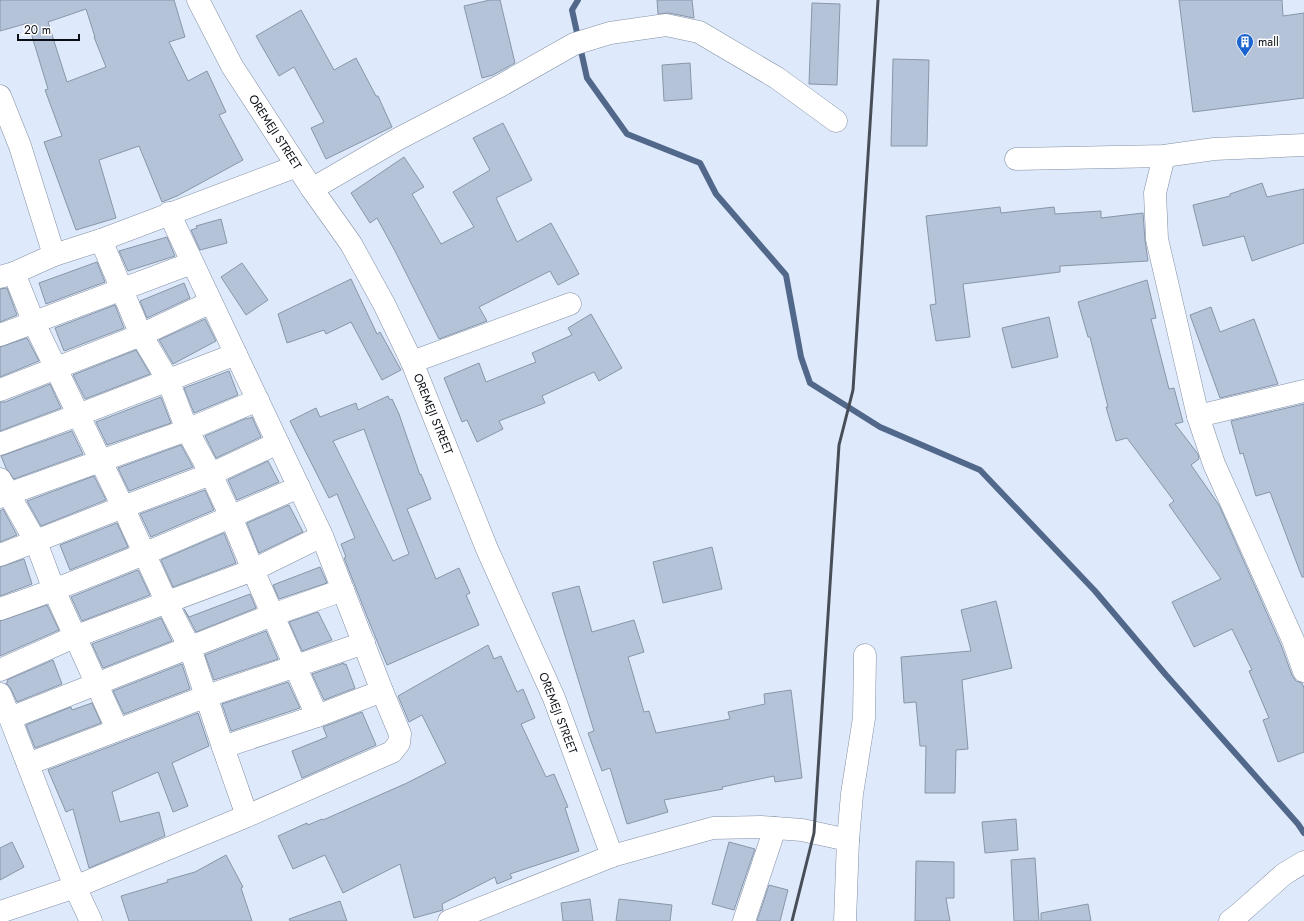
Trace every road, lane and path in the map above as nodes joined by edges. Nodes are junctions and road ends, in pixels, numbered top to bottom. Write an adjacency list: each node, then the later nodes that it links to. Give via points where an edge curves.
1 (198, 0): 7 (street, OREMEJI STREET, via 232,66)
2 (0, 96): 11 (street, via 20,146)
3 (836, 120): 8 (street, via 777,78 699,32 666,25 610,33 574,44 398,139)
4 (1304, 145): 5 (street, via 1214,149)
5 (1164, 156): 6 (street); 28 (street, via 1155,193 1156,240)
6 (1016, 158)
7 (297, 166): 8 (street, OREMEJI STREET); 9 (street)
8 (312, 189): 21 (street, OREMEJI STREET, via 351,244)
9 (169, 213): 10 (street); 12 (street)
10 (100, 240): 11 (street); 14 (street)
11 (54, 255): 13 (street)
12 (192, 263): 14 (street); 15 (street)
13 (7, 275): 17 (street)
14 (121, 288): 17 (street); 19 (street)
15 (211, 302): 19 (street); 20 (street)
16 (570, 304): 21 (street)
17 (34, 323): 18 (street); 22 (street)
18 (0, 335)
19 (141, 335): 22 (street); 23 (street)
20 (236, 354): 23 (street); 26 (street)
21 (412, 362): 67 (street, OREMEJI STREET, via 487,548 554,698)
22 (57, 369): 24 (street); 27 (street)
23 (168, 380): 27 (street); 29 (street)
24 (0, 390)
25 (1304, 390): 28 (street)
26 (258, 400): 29 (street); 30 (street)
27 (78, 415): 31 (street); 32 (street)
28 (1198, 416): 54 (street, via 1214,464 1294,640)
29 (186, 430): 32 (street); 33 (street)
30 (278, 443): 33 (street); 34 (street)
31 (0, 444)
32 (101, 461): 35 (street); 36 (street)
33 (211, 474): 36 (street); 37 (street)
34 (299, 487): 37 (street); 38 (street)
35 (2, 490): 39 (street)
36 (123, 507): 39 (street); 40 (street)
37 (231, 517): 40 (street); 42 (street)
38 (322, 536): 42 (street); 44 (street)
39 (36, 542): 41 (street); 43 (street)
40 (144, 554): 43 (street); 45 (street)
41 (0, 555)
42 (253, 570): 45 (street); 47 (street)
43 (54, 590): 46 (street); 48 (street)
44 (344, 590): 47 (street); 49 (street)
45 (167, 603): 48 (street); 50 (street)
46 (0, 609)
47 (272, 615): 50 (street); 52 (street)
48 (74, 637): 53 (street); 55 (street)
49 (364, 643): 52 (street); 56 (street)
50 (190, 648): 55 (street); 58 (street)
51 (865, 655): 66 (street, via 864,718 852,794)
52 (294, 666): 58 (street); 59 (street)
53 (0, 670)
54 (1304, 671)
55 (97, 684): 60 (street); 61 (street)
56 (382, 691): 59 (street); 64 (street, via 400,734 399,743 392,752)
57 (0, 694): 60 (street)
58 (207, 696): 61 (street); 62 (street)
59 (317, 716): 62 (street)
60 (10, 718): 63 (street)
61 (117, 729): 63 (street)
62 (222, 747): 64 (street)
63 (28, 764): 69 (street)
64 (247, 816): 69 (street)
65 (775, 828): 66 (street, via 802,830); 67 (street, via 712,828); 73 (street)
66 (848, 840): 74 (street)
67 (612, 856): 72 (street)
68 (1304, 862): 75 (street, via 1284,874)
69 (75, 887): 70 (street); 71 (street)
70 (0, 912)
71 (90, 921)
72 (449, 921)
73 (744, 921)
74 (845, 921)
75 (1230, 921)

